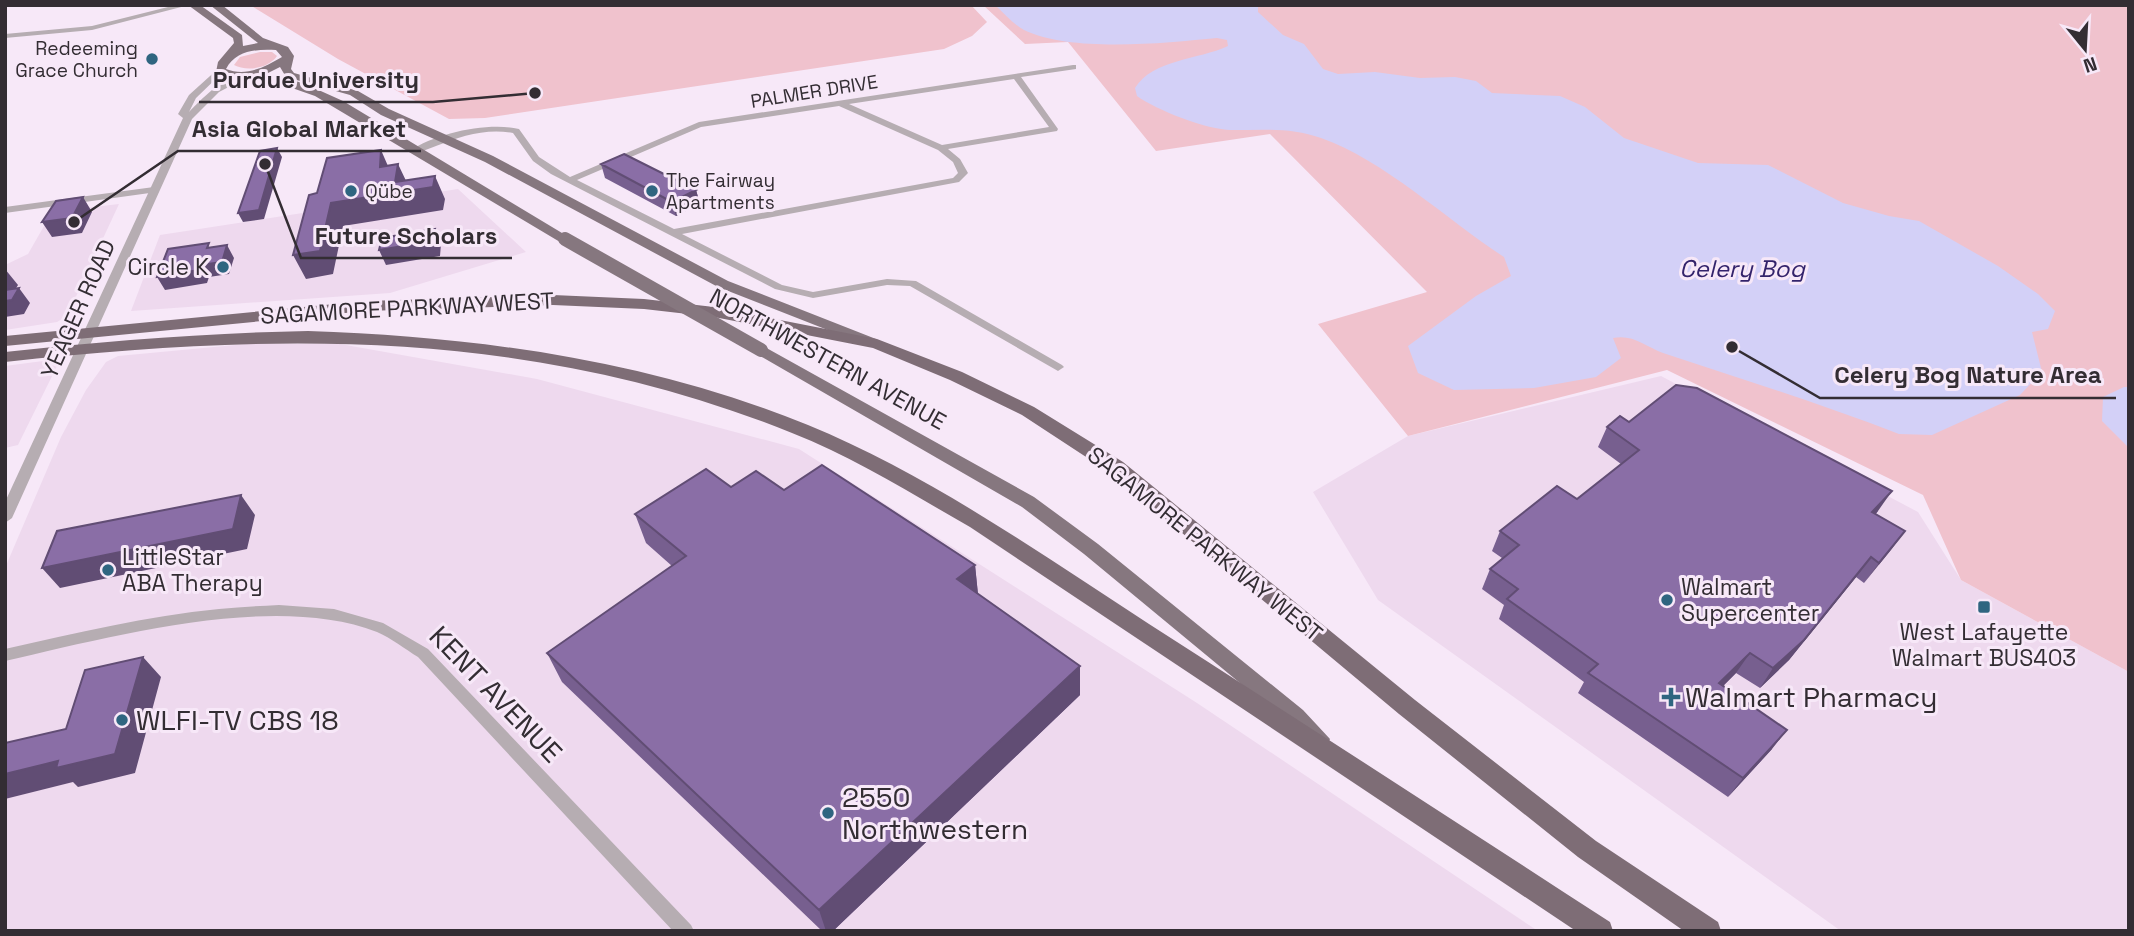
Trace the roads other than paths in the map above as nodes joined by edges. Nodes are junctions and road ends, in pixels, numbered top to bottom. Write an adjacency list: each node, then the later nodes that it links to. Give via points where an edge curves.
1 (176, 5): 5 (street)
2 (186, 5): 5 (street)
3 (193, 5): 8 (main road, via 238,37)
4 (215, 5): 7 (main road, via 259,40)
5 (152, 14): 6 (street, via 81,30)
6 (5, 36)
7 (276, 47): 8 (main road); 9 (main road, via 288,51)
8 (234, 53): 11 (main road)
9 (286, 59): 12 (main road); 16 (main road, NORTHWESTERN AVENUE, via 290,75 354,93)
10 (1073, 67): 13 (street, PALMER DRIVE)
11 (220, 70): 12 (main road, NORTHWESTERN AVENUE); 15 (street, YEAGER ROAD, via 188,102 183,114)
12 (249, 75): 15 (street, YEAGER ROAD, via 213,92 199,111); 18 (main road, NORTHWESTERN AVENUE, via 332,97)
13 (1016, 76): 14 (street, PALMER DRIVE); 17 (street, via 1054,130)
14 (839, 103): 17 (street); 19 (street, PALMER DRIVE, via 688,128)
15 (188, 117): 20 (street, YEAGER ROAD)
16 (444, 139): 18 (street); 19 (street, via 494,128 516,131 542,164); 25 (main road, NORTHWESTERN AVENUE, via 723,284)
17 (942, 148): 22 (street, via 962,167 956,180)
18 (414, 150): 30 (main road, NORTHWESTERN AVENUE, bridge, via 1028,502 1295,716)
19 (570, 180): 22 (street)
20 (153, 190): 21 (street); 23 (street, YEAGER ROAD)
21 (5, 210)
22 (670, 233): 27 (street, via 794,292 830,294 887,282 912,283)
23 (88, 339): 24 (highway, SAGAMORE PARKWAY WEST); 25 (highway, SAGAMORE PARKWAY WEST, via 366,306 553,300 714,312); 26 (highway, SAGAMORE PARKWAY WEST); 28 (street, YEAGER ROAD); 30 (highway, SAGAMORE PARKWAY WEST, via 288,334 444,341 638,375 732,403 801,429 977,522)
24 (5, 341)
25 (877, 344): 33 (highway, SAGAMORE PARKWAY WEST, via 1028,411 1116,467 1407,707 1577,840)
26 (5, 357)
27 (1058, 367)
28 (5, 518)
29 (5, 654): 31 (street, KENT AVENUE, via 212,614 259,611 360,620 393,631 423,653)
30 (1337, 757): 32 (highway, SAGAMORE PARKWAY WEST)
31 (685, 931)
32 (1600, 931)
33 (1708, 931)

